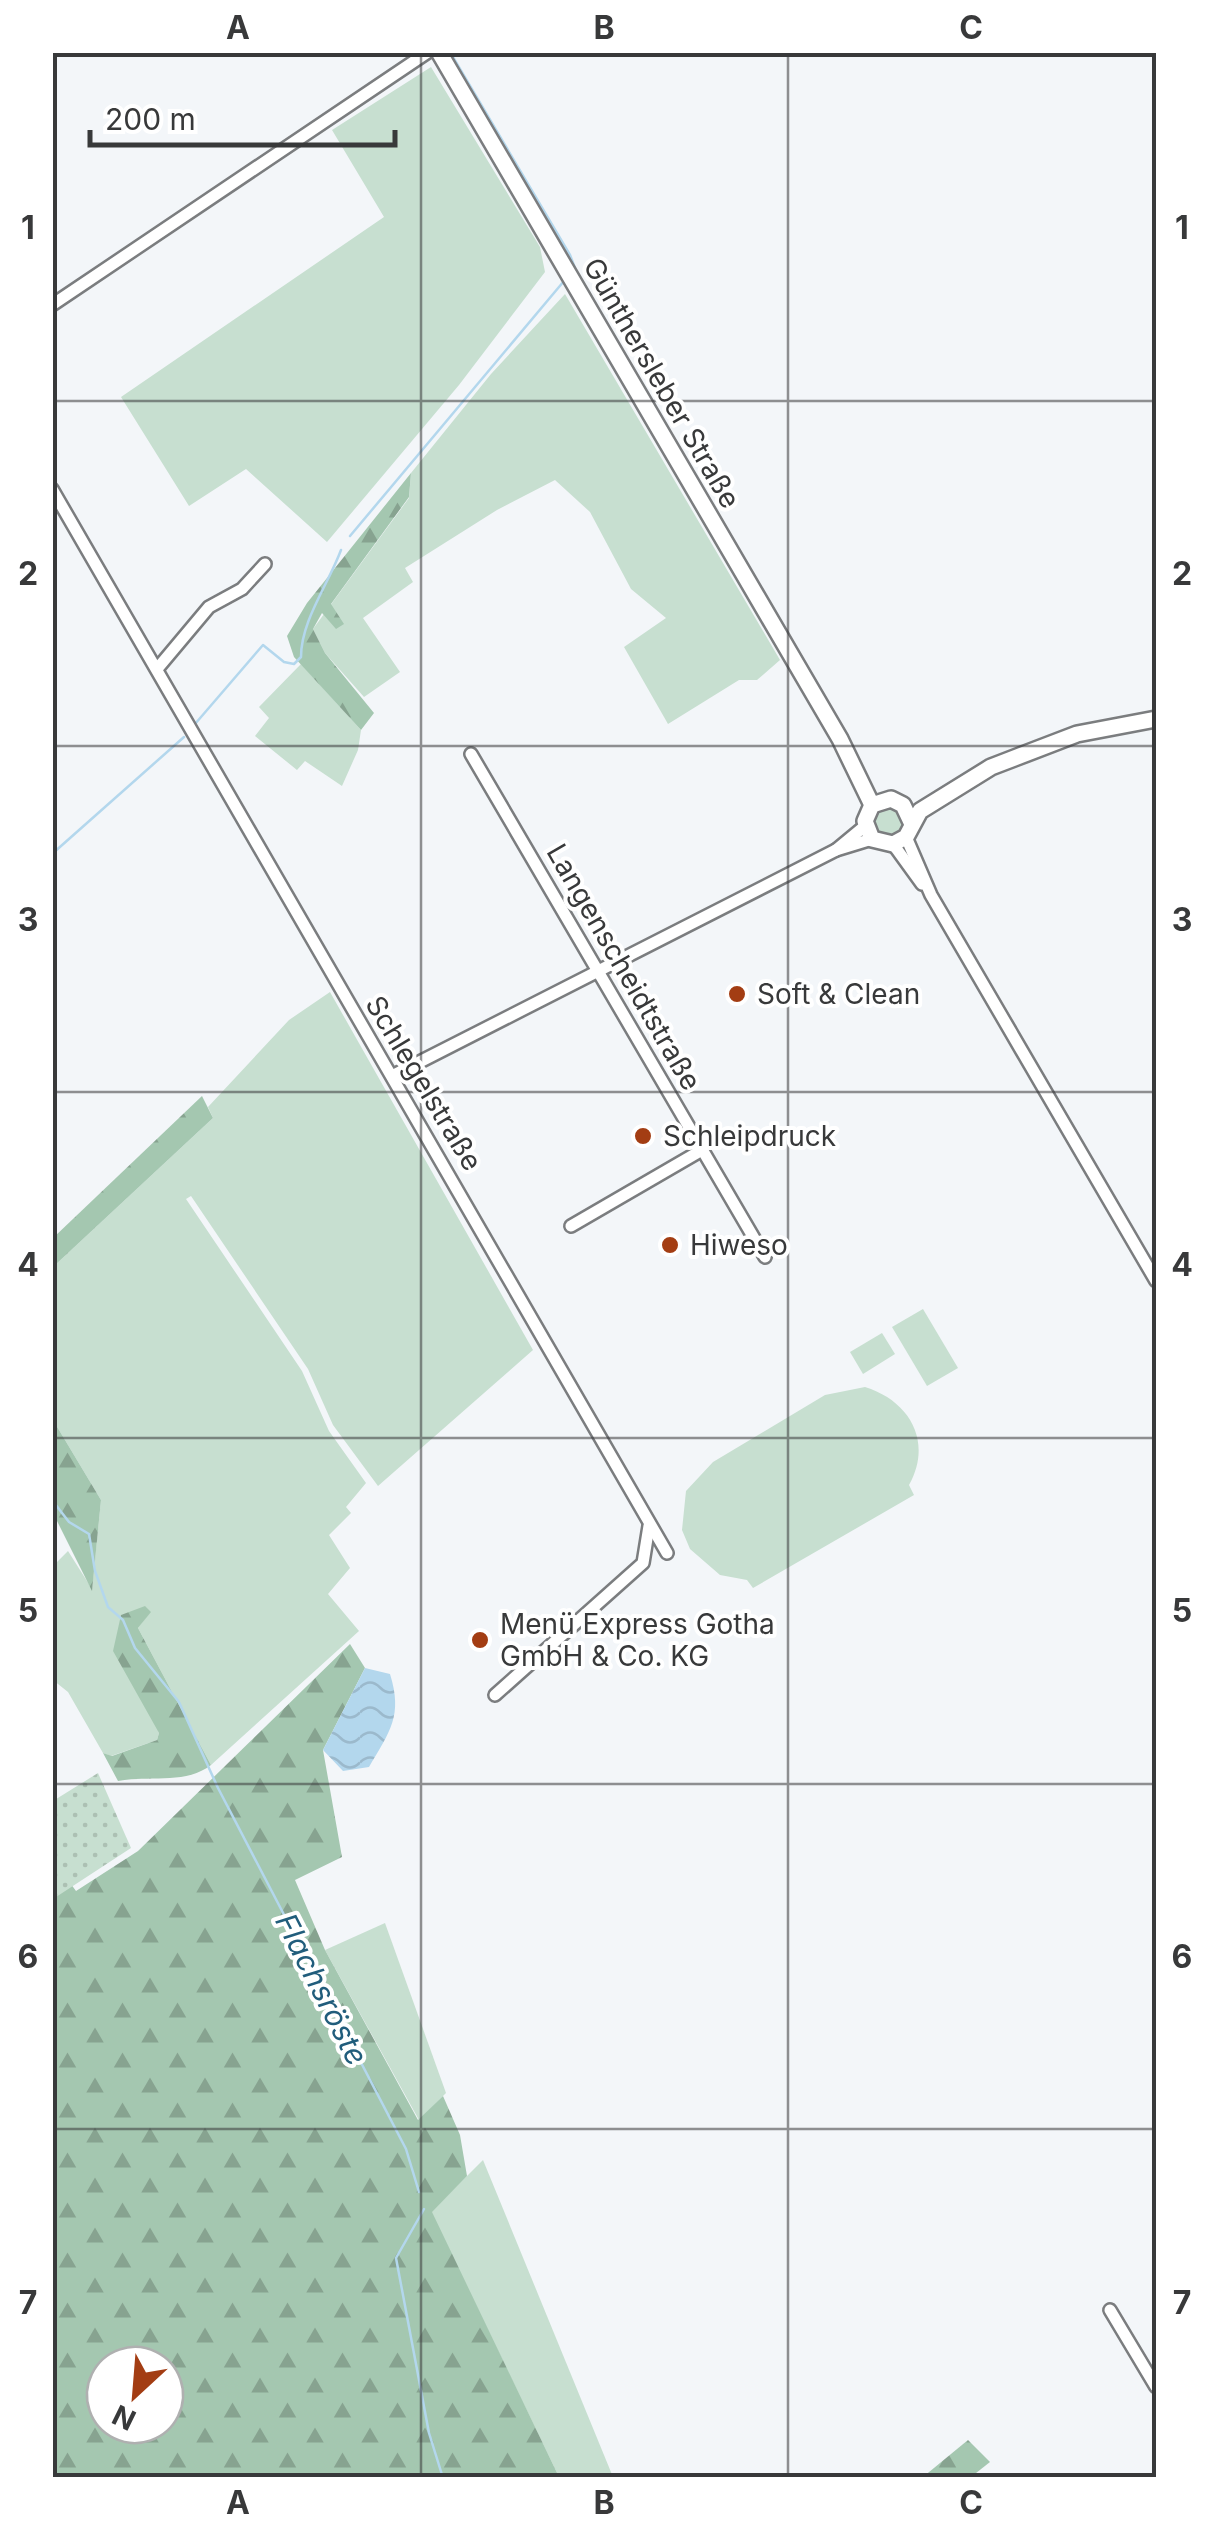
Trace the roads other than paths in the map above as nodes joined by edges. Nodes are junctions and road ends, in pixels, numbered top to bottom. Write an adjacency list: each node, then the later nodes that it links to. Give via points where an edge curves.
1 (428, 52): 3 (street)
2 (440, 52): 10 (main road, Günthersleber Straße)
3 (52, 304)
4 (52, 489): 6 (street, Schlegelstraße)
5 (265, 564): 6 (street, via 242,588 209,607)
6 (158, 669): 15 (street, Schlegelstraße)
7 (1156, 718): 9 (main road, via 1052,742)
8 (471, 754): 14 (street, Langenscheidtstraße)
9 (961, 784): 11 (main road); 13 (main road)
10 (878, 802): 11 (main road); 12 (main road)
11 (904, 804): 13 (main road)
12 (869, 833): 13 (main road); 14 (street)
13 (903, 834): 19 (street, via 931,895)
14 (599, 974): 15 (street); 16 (street, Langenscheidtstraße)
15 (394, 1075): 20 (street, Schlegelstraße)
16 (702, 1150): 17 (street); 18 (street, Langenscheidtstraße)
17 (571, 1226)
18 (764, 1257)
19 (1156, 1281)
20 (649, 1522): 21 (street, Schlegelstraße); 22 (street, via 643,1563)
21 (667, 1553)
22 (495, 1694)
23 (1110, 2310): 24 (street)
24 (1156, 2387)

